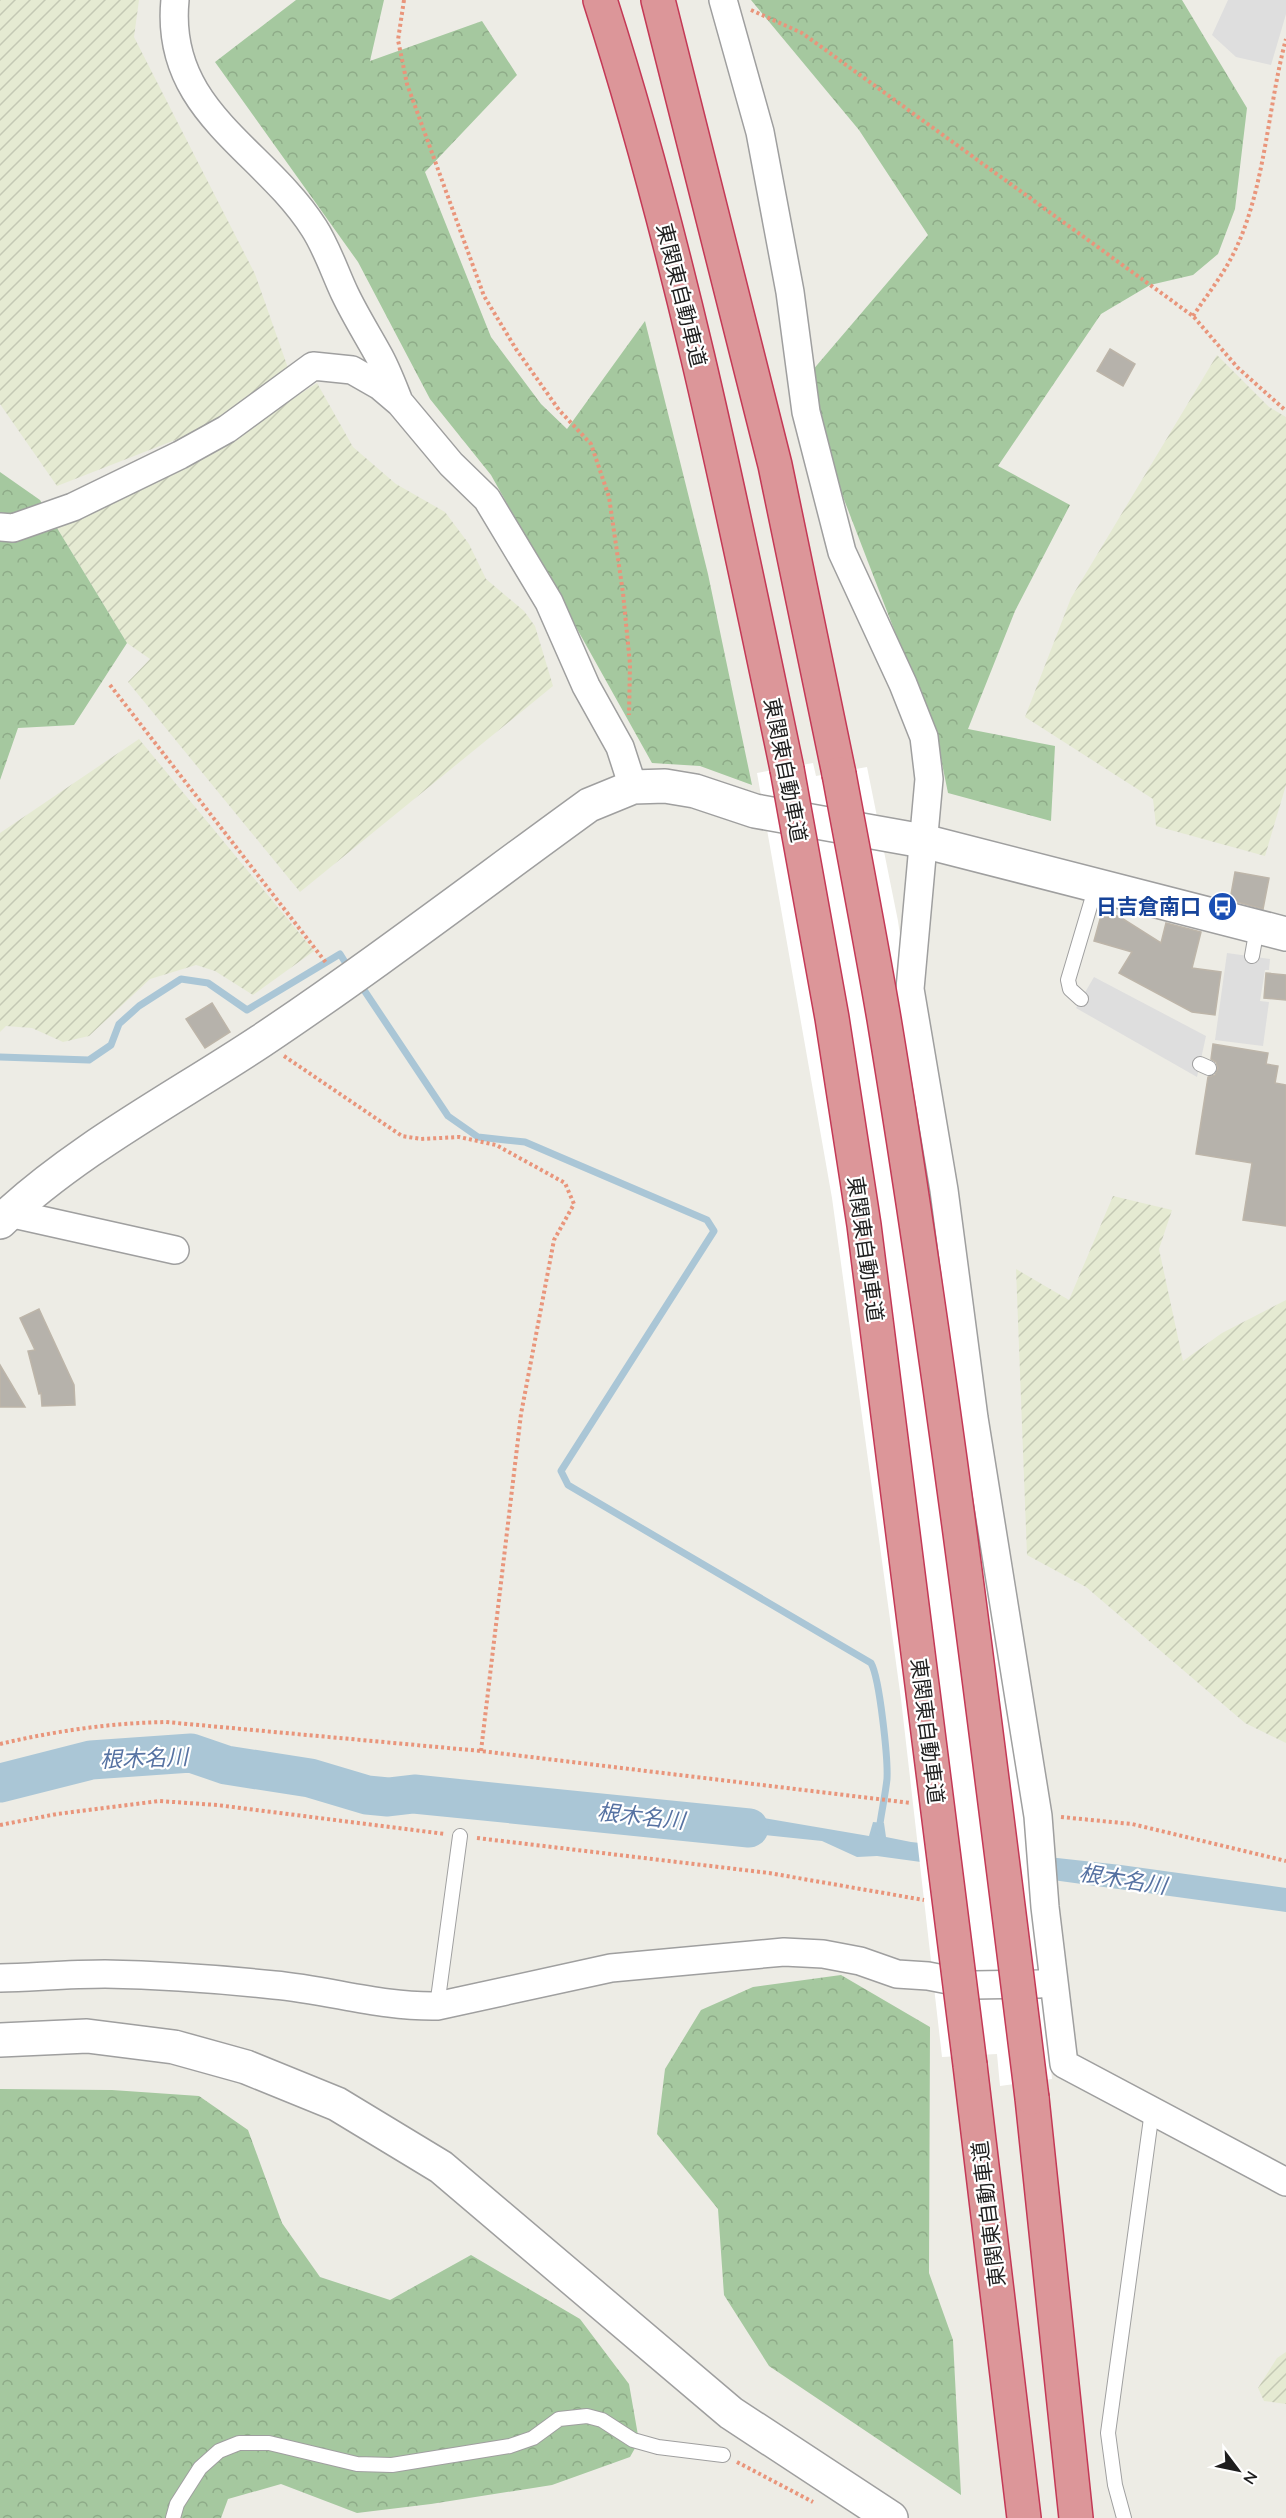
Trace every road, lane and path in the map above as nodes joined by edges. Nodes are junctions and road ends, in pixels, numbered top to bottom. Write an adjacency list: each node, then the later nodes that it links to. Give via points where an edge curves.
1 (175, 0): 9 (street, via 176,40 188,82 213,119 273,178 314,228)
2 (404, 0): 13 (path, via 398,40 407,84 484,296 559,410 591,444 609,496 630,664 630,712)
3 (600, 0): 41 (highway, 東関東自動車道, bridge, via 658,194 718,441 787,769 832,1018 864,1225)
4 (658, 0): 42 (highway, bridge, via 775,465 884,1017 979,1674 1032,2098)
5 (723, 0): 15 (street, via 760,132 790,292 806,412 842,552 924,736 929,779)
6 (749, 9): 8 (path, via 802,33)
7 (1286, 39): 8 (path, via 1251,205 1229,263)
8 (1193, 316): 10 (path, via 1238,368)
9 (400, 403): 11 (street, via 352,370 313,366 227,429 180,455 73,507 13,528); 13 (street, via 487,499 549,602 586,686)
10 (1286, 411)
11 (0, 527)
12 (110, 685): 18 (path, via 319,952)
13 (620, 747): 14 (street)
14 (633, 787): 15 (street, via 665,786 695,791 755,811); 18 (street, via 589,805)
15 (923, 841): 16 (street); 26 (street, via 910,988)
16 (1096, 886): 17 (street); 19 (lane, via 1068,980 1070,989)
17 (1265, 939)
18 (348, 979): 20 (street)
19 (1081, 999)
20 (261, 1041): 21 (street, via 126,1127); 24 (path, via 402,1136 459,1137 496,1145 565,1184 574,1204 554,1240 520,1414)
21 (3, 1218): 22 (street)
22 (175, 1251)
23 (0, 1744): 24 (path, via 121,1723 166,1722)
24 (481, 1751): 25 (path)
25 (913, 1803)
26 (1039, 1822): 29 (path, via 1086,1818 1132,1824); 32 (street)
27 (0, 1825): 28 (path, via 159,1801)
28 (460, 1836): 30 (path, via 769,1873); 33 (lane)
29 (1286, 1862)
30 (931, 1902)
31 (0, 1978): 33 (street, via 104,1974 183,1978 276,1985 382,2004)
32 (1054, 1981): 33 (street, via 1033,1986 974,1985 897,1974 823,1954 784,1952 611,1968); 35 (street, via 1064,2064)
33 (437, 2006)
34 (0, 2040): 40 (street, via 87,2036 174,2047 246,2067 337,2104 441,2168 731,2413)
35 (1152, 2111): 36 (street); 43 (lane, via 1108,2433)
36 (1286, 2182)
37 (723, 2455): 38 (path); 39 (lane, via 633,2440 602,2420 587,2416 559,2420 532,2438 510,2446 392,2465 357,2464 270,2443 238,2443 219,2451 200,2468)
38 (814, 2502)
39 (172, 2518)
40 (891, 2518)
41 (1023, 2518)
42 (1076, 2518)
43 (1124, 2518)

